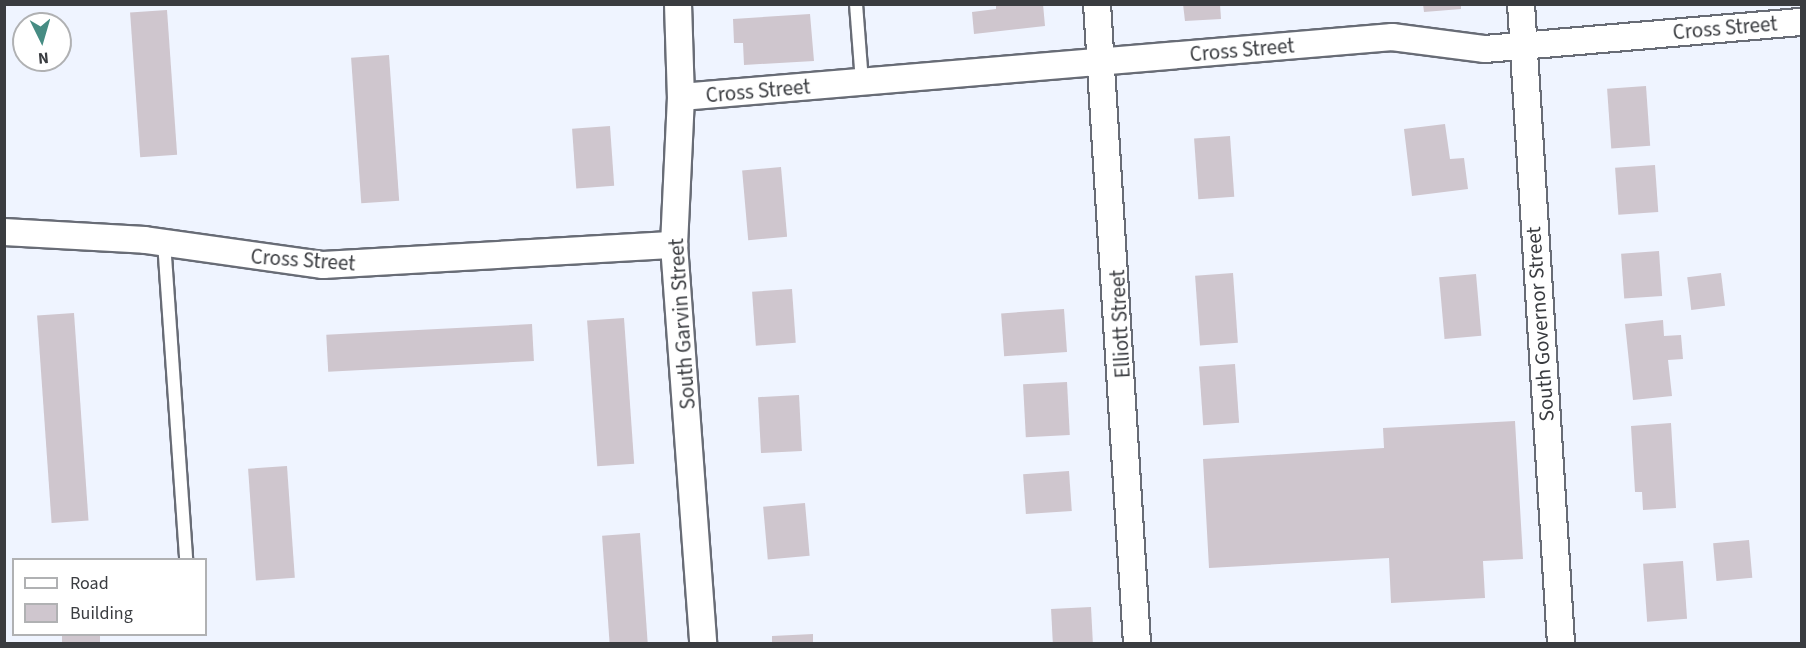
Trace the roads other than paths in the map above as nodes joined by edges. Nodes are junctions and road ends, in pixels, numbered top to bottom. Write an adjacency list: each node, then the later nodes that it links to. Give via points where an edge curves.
1 (678, 4): 9 (street, South Garvin Street)
2 (856, 4): 8 (lane)
3 (1097, 4): 7 (street, Elliott Street)
4 (1521, 4): 6 (street, South Governor Street)
5 (1802, 22): 6 (street, Cross Street)
6 (1524, 46): 7 (street, Cross Street, via 1485,49 1392,36); 16 (street, South Governor Street)
7 (1101, 62): 8 (street, Cross Street); 15 (street, Elliott Street)
8 (862, 82): 9 (street, Cross Street)
9 (681, 97): 12 (street, South Garvin Street)
10 (4, 232): 11 (street, Cross Street)
11 (164, 242): 12 (street, Cross Street, via 323,265); 13 (lane)
12 (674, 245): 14 (street, South Garvin Street)
13 (186, 558)
14 (703, 644)
15 (1137, 644)
16 (1561, 644)

